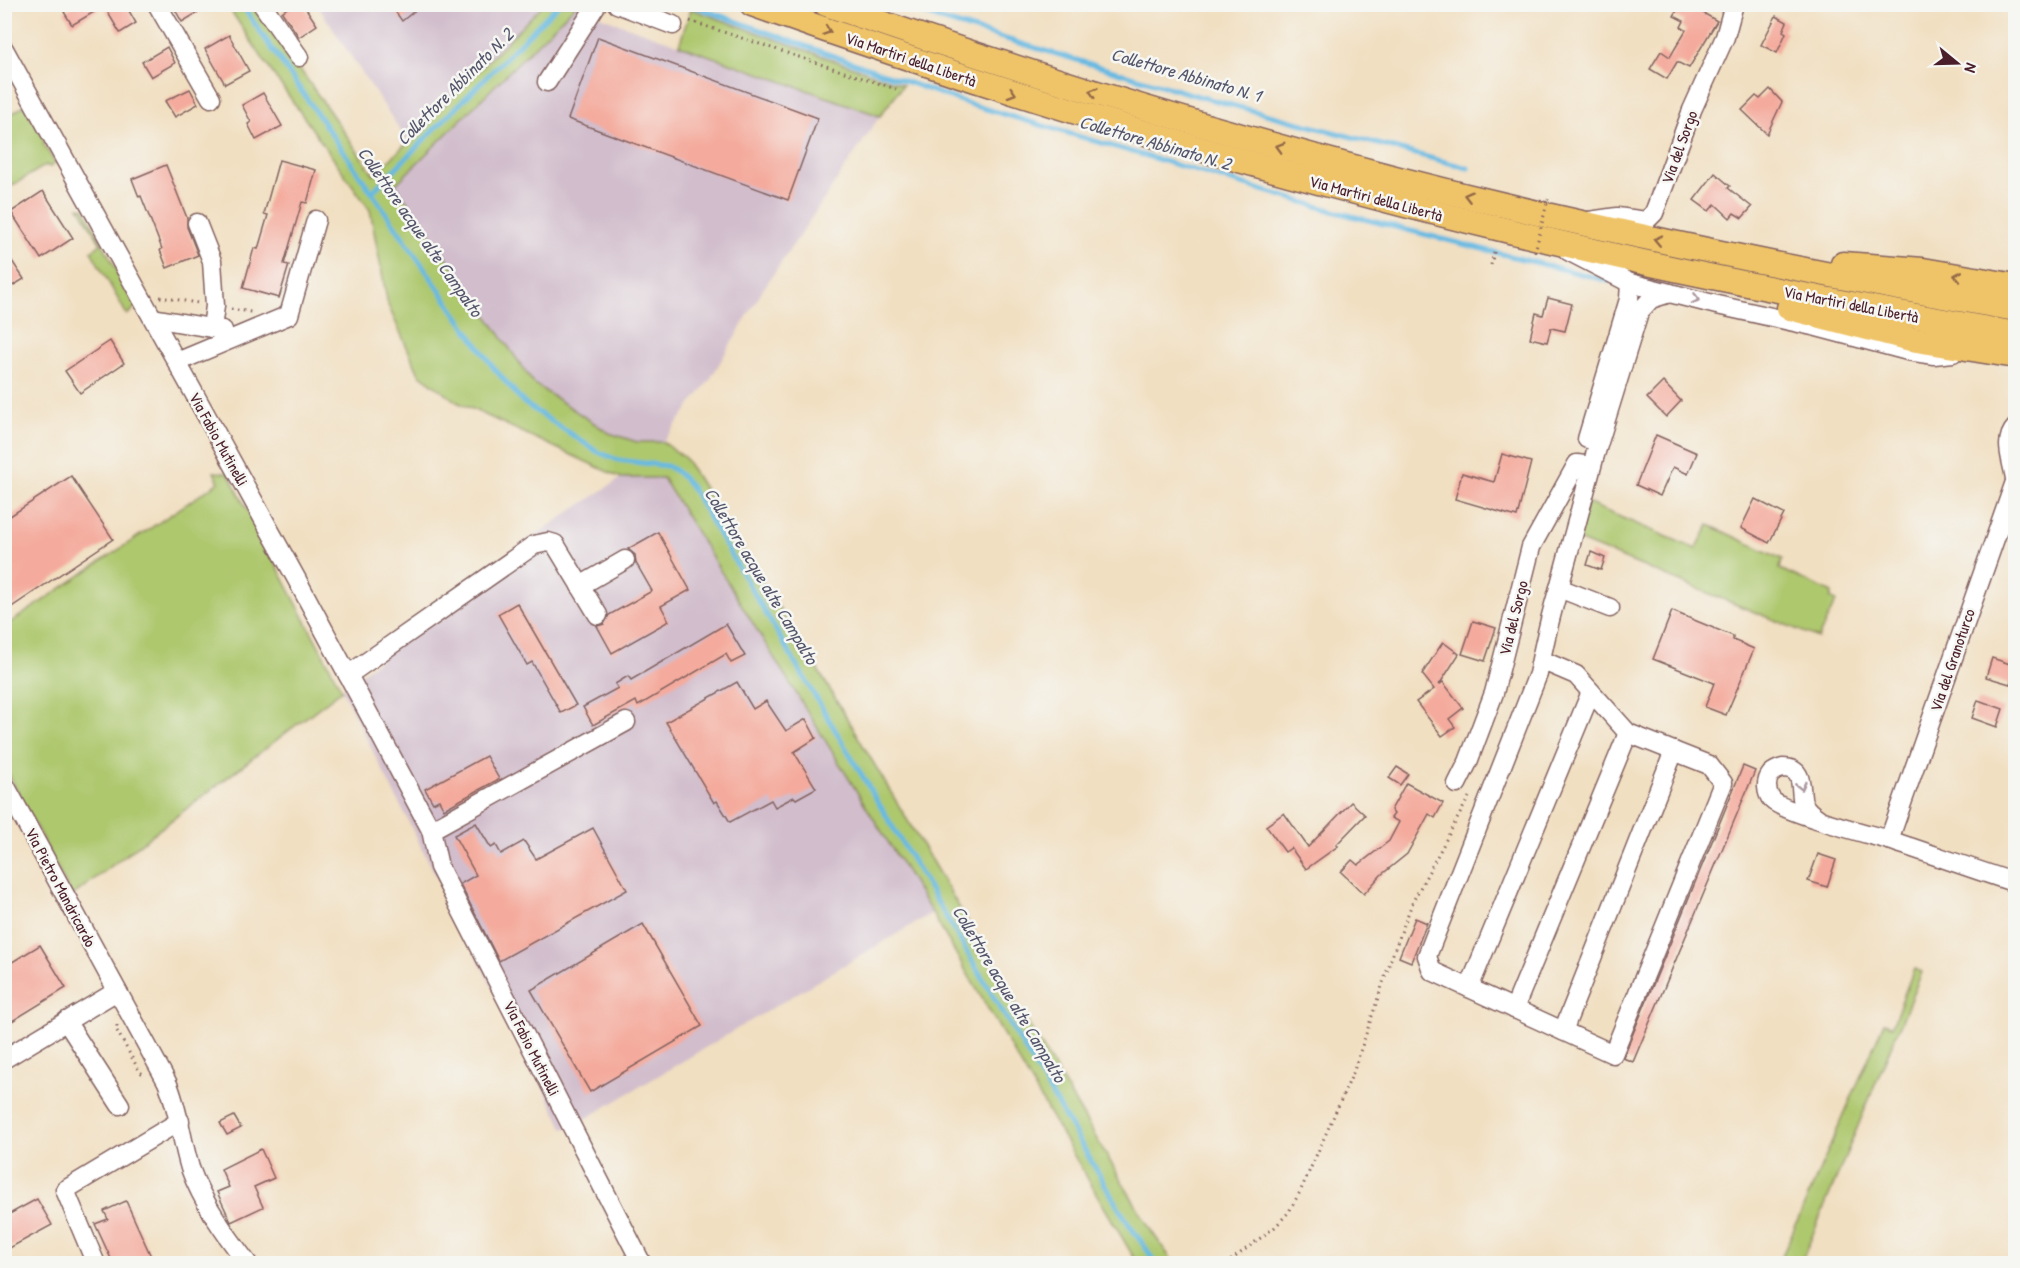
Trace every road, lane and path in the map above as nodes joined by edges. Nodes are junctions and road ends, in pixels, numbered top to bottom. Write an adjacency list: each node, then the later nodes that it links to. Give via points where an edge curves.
1 (157, 4): 13 (street)
2 (262, 4): 10 (street)
3 (597, 4): 11 (street)
4 (617, 4): 8 (street)
5 (752, 4): 19 (main road, Via Martiri della Libertà, one-way to 19, via 949,73 1118,126)
6 (826, 4): 16 (main road, Via Martiri della Libertà, one-way to 6, via 1321,158 1125,103)
7 (1734, 4): 16 (street, Via del Sorgo, via 1725,37 1692,110 1654,213 1646,221 1617,217)
8 (673, 25): 12 (path, via 687,21)
9 (4, 49): 26 (street, Via Fabio Mutinelli)
10 (299, 57)
11 (547, 82)
12 (896, 89)
13 (211, 98)
14 (1548, 199): 19 (path, bridge)
15 (316, 220): 28 (street, via 289,315)
16 (1576, 222): 20 (main road, Via Martiri della Libertà, one-way to 16)
17 (197, 223): 27 (street, via 212,261)
18 (1496, 244): 21 (path)
19 (1540, 246): 22 (main road, Via Martiri della Libertà)
20 (1716, 253): 23 (main road, one-way to 20, via 1923,270); 25 (main road, Via Martiri della Libertà)
21 (1491, 265)
22 (1630, 271): 24 (street); 29 (main road, Via Martiri della Libertà, via 1781,291); 30 (main road, via 1881,332); 34 (street, Via del Sorgo, via 1629,299 1586,441)
23 (2016, 286)
24 (1671, 293): 30 (street, one-way to 30, via 1908,351 1934,355); 34 (street, Via del Sorgo, via 1651,299 1639,312)
25 (2016, 309)
26 (153, 318): 27 (street); 32 (street, Via Fabio Mutinelli)
27 (212, 328): 28 (street)
28 (245, 334): 32 (street)
29 (2016, 334)
30 (1983, 351): 31 (main road)
31 (2016, 356)
32 (177, 362): 42 (street, Via Fabio Mutinelli)
33 (2016, 427): 35 (street, Via del Granoturco, via 2008,441)
34 (1588, 467): 38 (street, Via del Sorgo); 48 (street, Via del Sorgo, via 1577,464 1531,547 1494,693 1468,762)
35 (2015, 479): 51 (street, Via del Granoturco)
36 (625, 560): 37 (street)
37 (580, 585): 40 (street); 42 (street, via 555,544 534,545)
38 (1559, 588): 39 (street); 41 (street, Via del Sorgo)
39 (1610, 608)
40 (598, 615)
41 (1541, 660): 43 (street, via 1576,675); 53 (street, Via del Sorgo, via 1427,956 1432,971)
42 (348, 675): 50 (street, Via Fabio Mutinelli)
43 (1591, 692): 45 (street); 53 (street)
44 (626, 722): 50 (street)
45 (1628, 733): 46 (street); 55 (street)
46 (1674, 751): 57 (street); 57 (street, Via del Sorgo, via 1709,765 1723,783 1613,1054)
47 (4, 783): 54 (street, Via Pietro Mandricardo)
48 (1464, 788): 64 (path, via 1413,901 1353,1073 1300,1192 1275,1227)
49 (1819, 819): 51 (street)
50 (430, 830): 63 (street, Via Fabio Mutinelli, via 440,867)
51 (1889, 840): 52 (street)
52 (2016, 883)
53 (1469, 988): 55 (street, Via del Sorgo)
54 (117, 991): 56 (street); 60 (street, Via Pietro Mandricardo, via 167,1082)
55 (1514, 1009): 57 (street, Via del Sorgo)
56 (66, 1021): 58 (street); 59 (street)
57 (1563, 1031)
58 (4, 1059)
59 (120, 1105)
60 (180, 1121): 61 (street, via 65,1190); 62 (street, Via Pietro Mandricardo, via 196,1185)
61 (96, 1263)
62 (248, 1263)
63 (642, 1263)
64 (1226, 1263)

